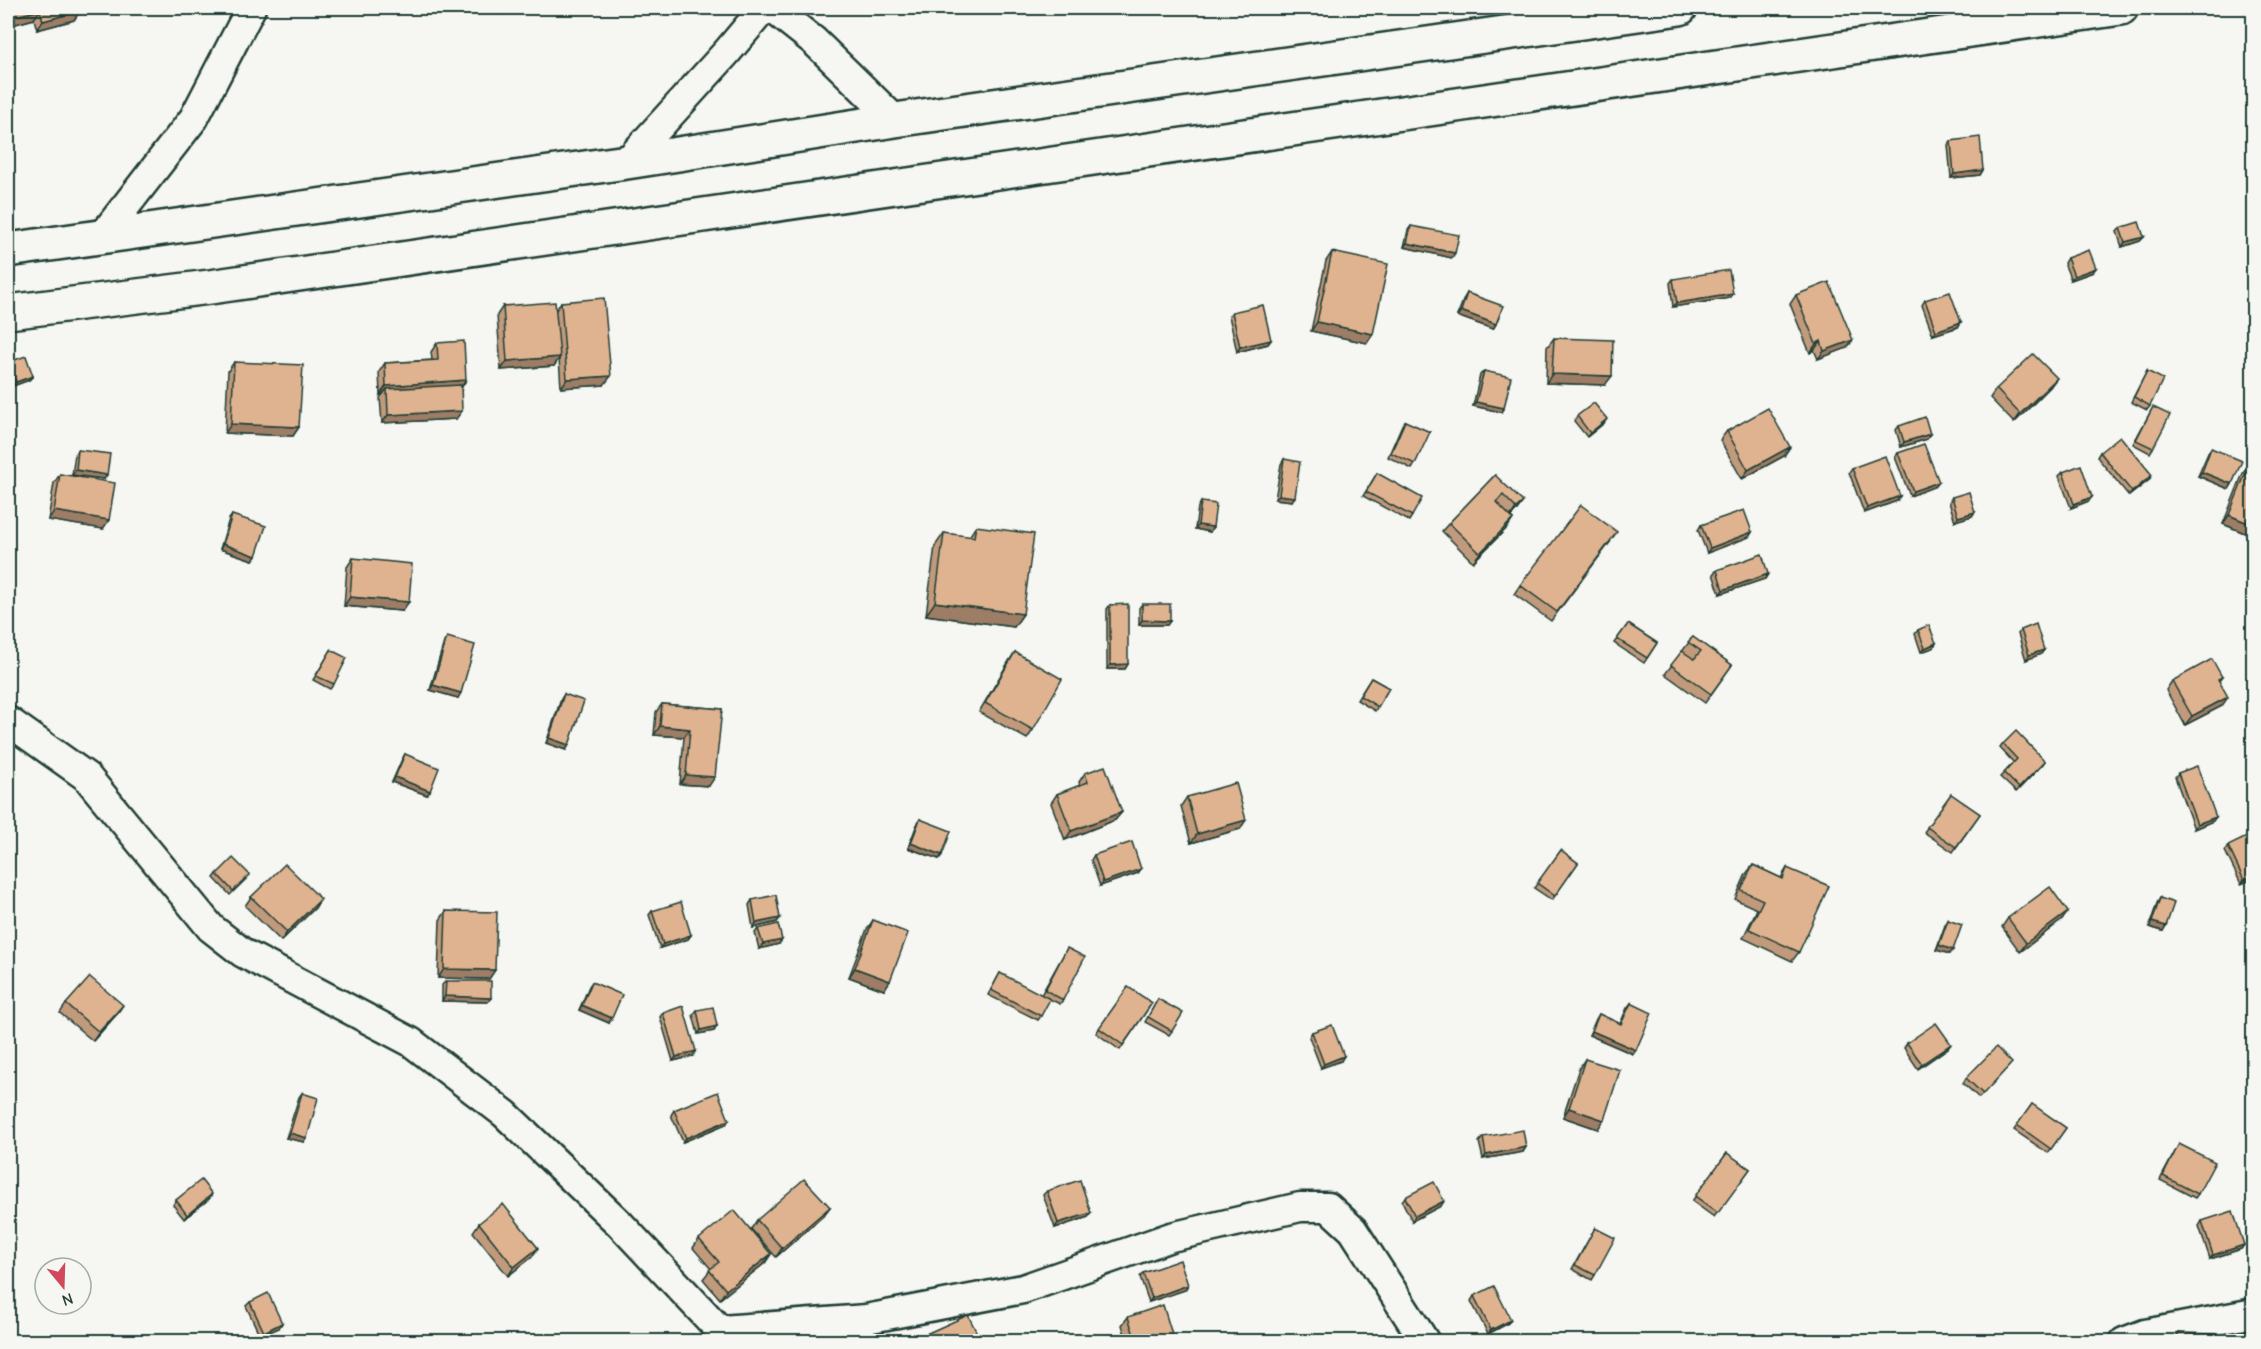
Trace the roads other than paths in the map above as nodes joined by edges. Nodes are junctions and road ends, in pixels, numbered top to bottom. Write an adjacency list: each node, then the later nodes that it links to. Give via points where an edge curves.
1 (251, 8): 8 (street, via 194,118)
2 (764, 8): 7 (street)
3 (772, 8): 6 (street, via 814,41)
4 (1680, 8): 6 (highway)
5 (2121, 8): 10 (highway, via 210,287)
6 (895, 120): 7 (highway)
7 (627, 162): 8 (highway)
8 (104, 234): 9 (highway)
9 (8, 250)
10 (8, 312)
11 (8, 721): 13 (street, via 87,777 211,928 243,953 411,1042 505,1114 620,1224)
12 (2243, 1315): 14 (street); 16 (street)
13 (726, 1336): 15 (street, via 866,1319 1023,1289 1171,1236 1300,1207 1328,1207 1353,1230)
14 (2253, 1339)
15 (1425, 1341)
16 (2124, 1341)

